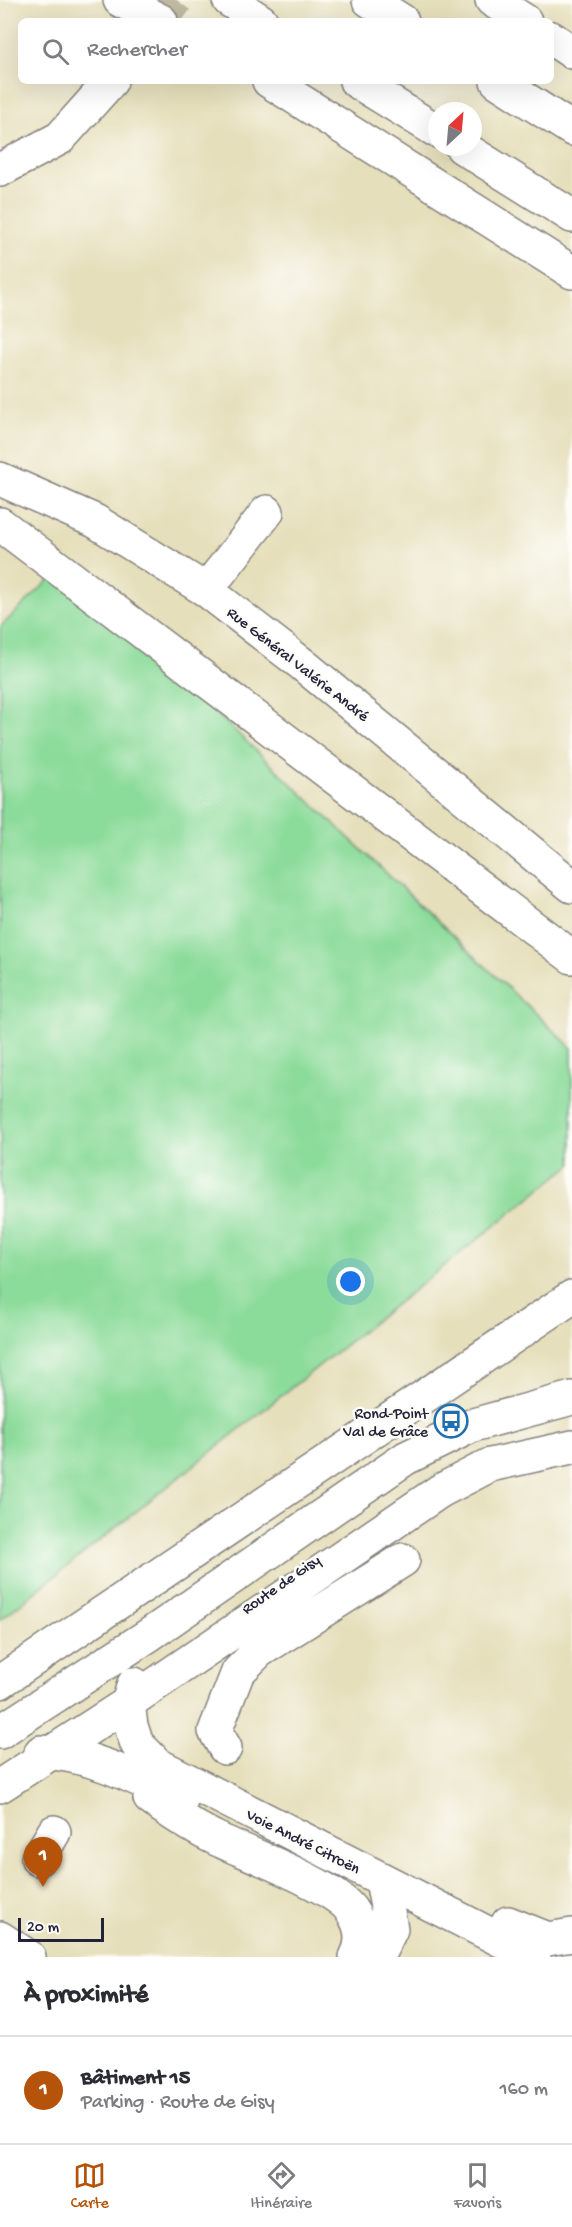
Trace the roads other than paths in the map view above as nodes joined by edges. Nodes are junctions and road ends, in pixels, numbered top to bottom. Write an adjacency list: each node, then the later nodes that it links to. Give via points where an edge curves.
1 (120, 0): 6 (main road)
2 (142, 0): 7 (main road)
3 (229, 0): 8 (main road)
4 (369, 0): 9 (main road)
5 (492, 0): 10 (main road)
6 (155, 18)
7 (170, 18)
8 (256, 18)
9 (397, 18)
10 (521, 18)
11 (554, 36): 13 (main road)
12 (554, 40): 14 (main road)
13 (572, 45)
14 (572, 52)
15 (108, 84): 21 (main road)
16 (274, 84): 26 (main road)
17 (361, 84): 19 (main road)
18 (502, 84): 20 (main road)
19 (428, 125)
20 (572, 129)
21 (60, 138): 23 (main road); 24 (main road)
22 (476, 156): 25 (main road)
23 (0, 157)
24 (0, 170)
25 (572, 216)
26 (572, 272)
27 (0, 479): 30 (main road, Rue Général Valérie André, via 95,521)
28 (267, 512): 30 (main road)
29 (0, 524): 32 (main road)
30 (206, 590): 31 (main road, Rue Général Valérie André)
31 (572, 886)
32 (572, 957)
33 (572, 1297): 38 (main road)
34 (572, 1398): 39 (main road, Route de Gisy, via 473,1425 406,1458)
35 (572, 1429): 39 (main road, Route de Gisy, via 510,1443 445,1469)
36 (572, 1447): 39 (main road, via 490,1465 440,1491)
37 (404, 1560): 41 (main road, via 259,1651 238,1672 215,1731)
38 (0, 1682)
39 (115, 1694): 40 (main road, Route de Gisy); 42 (main road, Route de Gisy); 43 (main road); 45 (main road, Voie André Citroën, via 137,1744 158,1765)
40 (0, 1732)
41 (225, 1748)
42 (27, 1757): 43 (main road, via 107,1765); 44 (main road, Route de Gisy)
43 (122, 1771): 45 (main road); 49 (main road, via 140,1791 170,1812 327,1891 350,1908 362,1935)
44 (0, 1786)
45 (387, 1889): 46 (main road, via 446,1896 548,1939); 50 (main road, via 391,1929); 51 (main road); 52 (main road, Voie André Citroën)
46 (572, 1935)
47 (0, 1938): 48 (main road)
48 (29, 1957)
49 (356, 1957)
50 (377, 1957)
51 (494, 1957)
52 (534, 1957)

